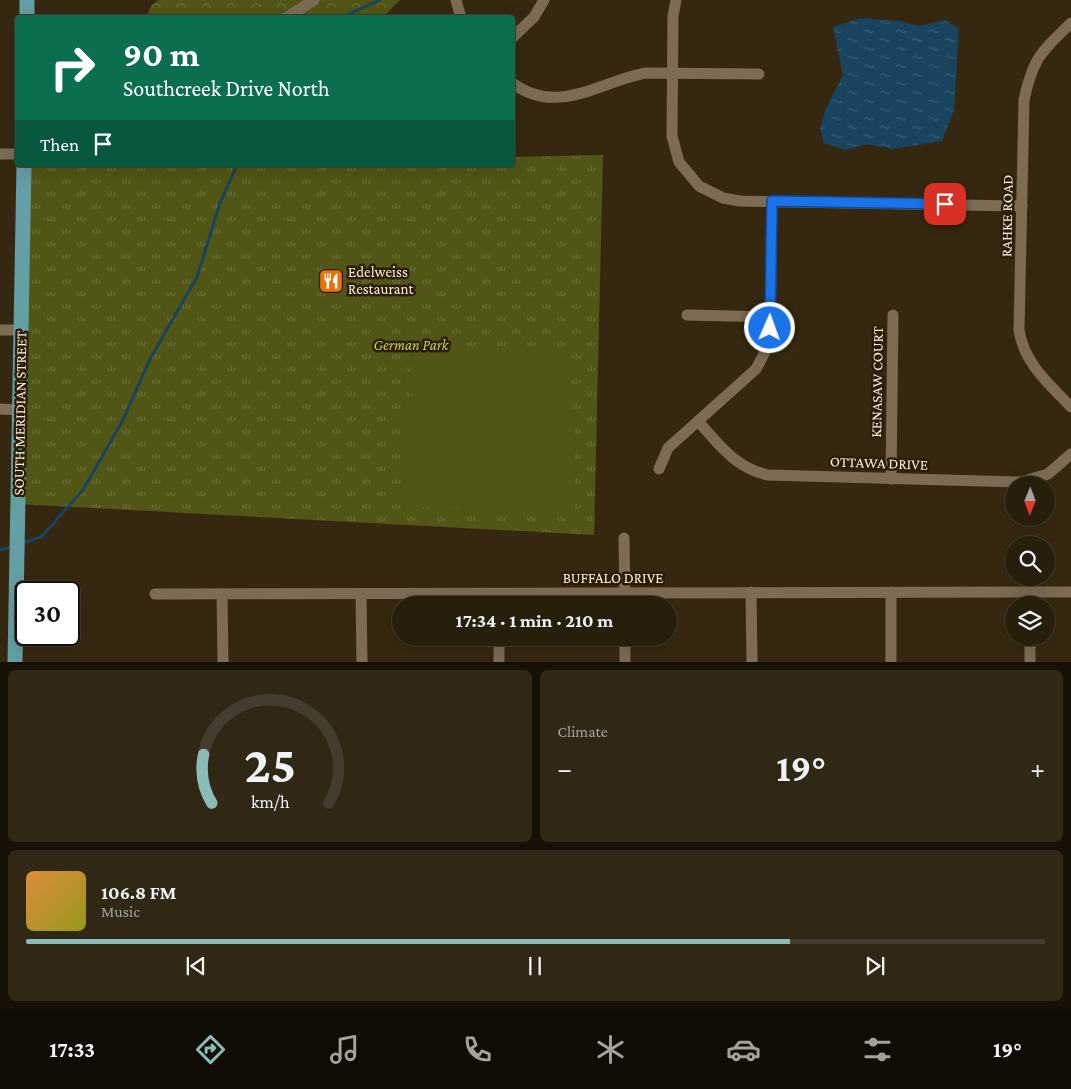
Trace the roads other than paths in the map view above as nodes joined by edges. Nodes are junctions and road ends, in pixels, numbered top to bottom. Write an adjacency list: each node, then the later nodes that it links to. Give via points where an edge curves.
1 (27, 0): 6 (main road)
2 (314, 0): 7 (street)
3 (456, 0): 8 (street)
4 (544, 0): 10 (street, via 534,17)
5 (676, 0): 11 (street)
6 (27, 15)
7 (291, 15)
8 (460, 15)
9 (1071, 23): 18 (street, RAHKE ROAD, via 1048,46 1030,72 1024,100)
10 (515, 35)
11 (673, 73): 12 (street); 13 (street, via 628,76 581,95 550,98); 17 (street, via 672,136 683,170 699,186 723,198)
12 (759, 74)
13 (515, 85)
14 (0, 154): 15 (street)
15 (15, 154)
16 (24, 167): 23 (main road, SOUTH MERIDIAN STREET)
17 (772, 201): 18 (street); 21 (street)
18 (1022, 206): 24 (street, RAHKE ROAD, via 1019,330 1022,347 1033,367)
19 (687, 315): 21 (street)
20 (893, 315): 30 (street, KENASAW COURT)
21 (770, 317): 27 (street, via 766,350 756,369)
22 (0, 330): 23 (street)
23 (22, 330): 26 (main road, SOUTH MERIDIAN STREET)
24 (1071, 407)
25 (0, 409): 26 (street)
26 (20, 410): 47 (main road, SOUTH MERIDIAN STREET)
27 (698, 421): 29 (street, via 668,448); 30 (street, OTTAWA DRIVE, via 729,456 750,471 768,475)
28 (1071, 454): 30 (street, OTTAWA DRIVE, via 1048,474 1021,482)
29 (659, 469)
30 (891, 479)
31 (624, 538): 40 (street)
32 (751, 592): 33 (street, BUFFALO DRIVE); 41 (street, BUFFALO DRIVE); 52 (street)
33 (891, 592): 34 (street, BUFFALO DRIVE); 53 (street)
34 (1031, 592): 35 (street, BUFFALO DRIVE); 42 (street)
35 (1071, 592)
36 (155, 594): 37 (street, BUFFALO DRIVE)
37 (222, 594): 38 (street, BUFFALO DRIVE); 48 (street)
38 (361, 594): 39 (street, BUFFALO DRIVE); 49 (street)
39 (416, 596)
40 (625, 596)
41 (677, 596)
42 (1031, 596)
43 (499, 646): 50 (street)
44 (625, 646): 51 (street)
45 (1030, 646): 46 (street)
46 (1030, 661)
47 (15, 662)
48 (223, 662)
49 (362, 662)
50 (499, 662)
51 (625, 662)
52 (752, 662)
53 (891, 662)

